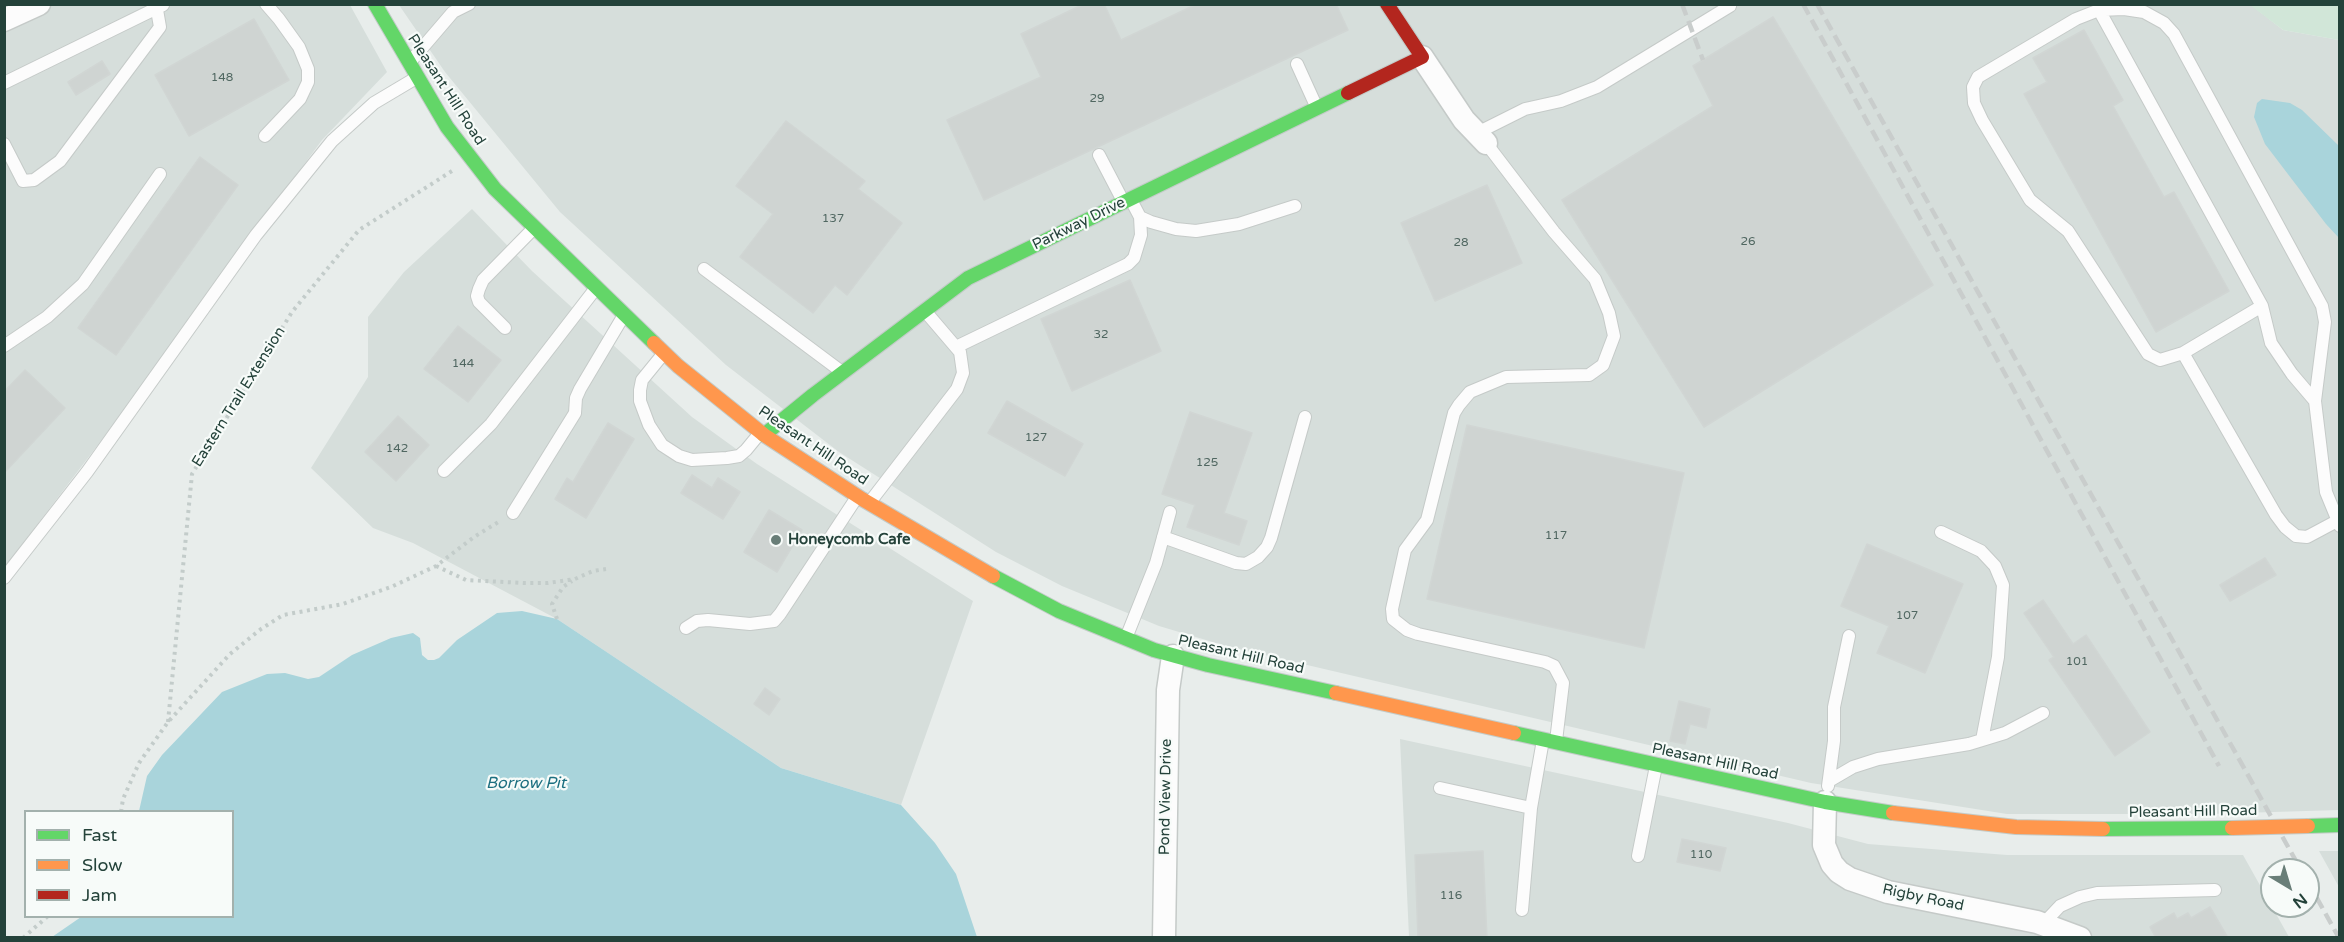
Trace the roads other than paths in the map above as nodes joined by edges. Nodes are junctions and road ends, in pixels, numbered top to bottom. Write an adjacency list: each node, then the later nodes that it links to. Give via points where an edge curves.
1 (39, 4): 10 (street)
2 (266, 4): 17 (lane, via 298,47 308,69 308,82 300,99)
3 (375, 4): 13 (street, Pleasant Hill Road)
4 (469, 4): 8 (lane)
5 (1387, 4): 11 (street)
6 (159, 5): 15 (lane); 19 (lane, via 160,27 60,161 34,180 22,181)
7 (1730, 6): 18 (lane, via 1597,87 1525,109)
8 (452, 8): 13 (lane)
9 (2099, 10): 28 (lane); 35 (lane, via 2076,18 1978,77 1973,87 1974,103 2030,200 2068,231 2148,354 2160,360); 37 (lane, via 2144,12 2174,34 2322,306 2325,322)
10 (7, 14)
11 (1422, 57): 16 (street, Parkway Drive); 18 (street, via 1464,120)
12 (1297, 64): 16 (lane)
13 (408, 65): 14 (street, Pleasant Hill Road)
14 (416, 78): 25 (street, Pleasant Hill Road, via 475,164); 47 (lane, via 374,103 332,141 256,235 94,462)
15 (4, 83)
16 (1317, 109): 22 (street, Parkway Drive)
17 (265, 136)
18 (1481, 138): 54 (lane, via 1595,279 1614,336 1603,365 1589,375 1506,377 1470,392 1459,405 1427,520 1405,550 1393,619 1418,634 1554,666 1563,683)
19 (4, 144)
20 (1099, 155): 22 (lane)
21 (160, 174): 32 (lane, via 83,284 47,317)
22 (1127, 200): 24 (lane); 29 (street, Parkway Drive, via 968,278)
23 (1295, 206): 24 (lane, via 1239,224 1196,231)
24 (1140, 217): 33 (lane, via 1138,250 1121,269)
25 (534, 228): 27 (street, Pleasant Hill Road); 31 (lane, via 483,280 479,289 479,302)
26 (704, 269): 36 (lane)
27 (596, 288): 30 (street, Pleasant Hill Road); 40 (lane, via 491,424)
28 (2262, 306): 35 (lane); 37 (lane, via 2271,343)
29 (924, 310): 33 (lane); 36 (street, Parkway Drive)
30 (624, 315): 34 (street, Pleasant Hill Road); 43 (lane, via 580,389 576,413)
31 (505, 328)
32 (4, 346)
33 (956, 347): 41 (lane, via 963,363 957,389)
34 (664, 353): 39 (street, Pleasant Hill Road); 39 (lane, via 642,380 640,390 649,425 662,445 692,460 727,458 739,456)
35 (2183, 353): 44 (lane, via 2285,527 2296,536 2307,537)
36 (843, 373): 39 (street, Parkway Drive)
37 (2315, 401): 44 (lane, via 2326,492)
38 (1305, 417): 46 (lane, via 1271,538 1258,558 1236,564)
39 (762, 433): 41 (street, Pleasant Hill Road)
40 (444, 471)
41 (864, 500): 48 (lane, via 774,621 750,624 708,620); 50 (street, Pleasant Hill Road, via 962,559 1059,611)
42 (1170, 512): 46 (lane)
43 (513, 513)
44 (2338, 524)
45 (1941, 532): 53 (lane, via 1981,551 1995,566 2003,585 1998,657)
46 (1163, 537): 50 (lane)
47 (4, 578)
48 (686, 628)
49 (1849, 636): 57 (lane, via 1834,707)
50 (1125, 640): 51 (street, Pleasant Hill Road)
51 (1173, 656): 54 (street, Pleasant Hill Road); 64 (street, Pond View Drive, via 1168,690)
52 (2043, 713): 53 (lane, via 2006,733)
53 (1982, 740): 57 (lane, via 1852,767)
54 (1549, 741): 55 (street, Pleasant Hill Road); 58 (lane)
55 (1656, 766): 57 (street, Pleasant Hill Road); 60 (lane)
56 (1440, 788): 58 (lane)
57 (1827, 792): 59 (street, Pleasant Hill Road, bridge, via 1918,818 2016,827); 63 (street, Rigby Road, via 1824,845 1832,864 1850,879 1888,892)
58 (1531, 808): 62 (lane)
59 (2340, 825)
60 (1638, 856)
61 (2215, 890): 63 (lane, via 2097,893 2060,906)
62 (1522, 910)
63 (2043, 924): 65 (street, Rigby Road)
64 (1164, 938)
65 (2080, 938)

